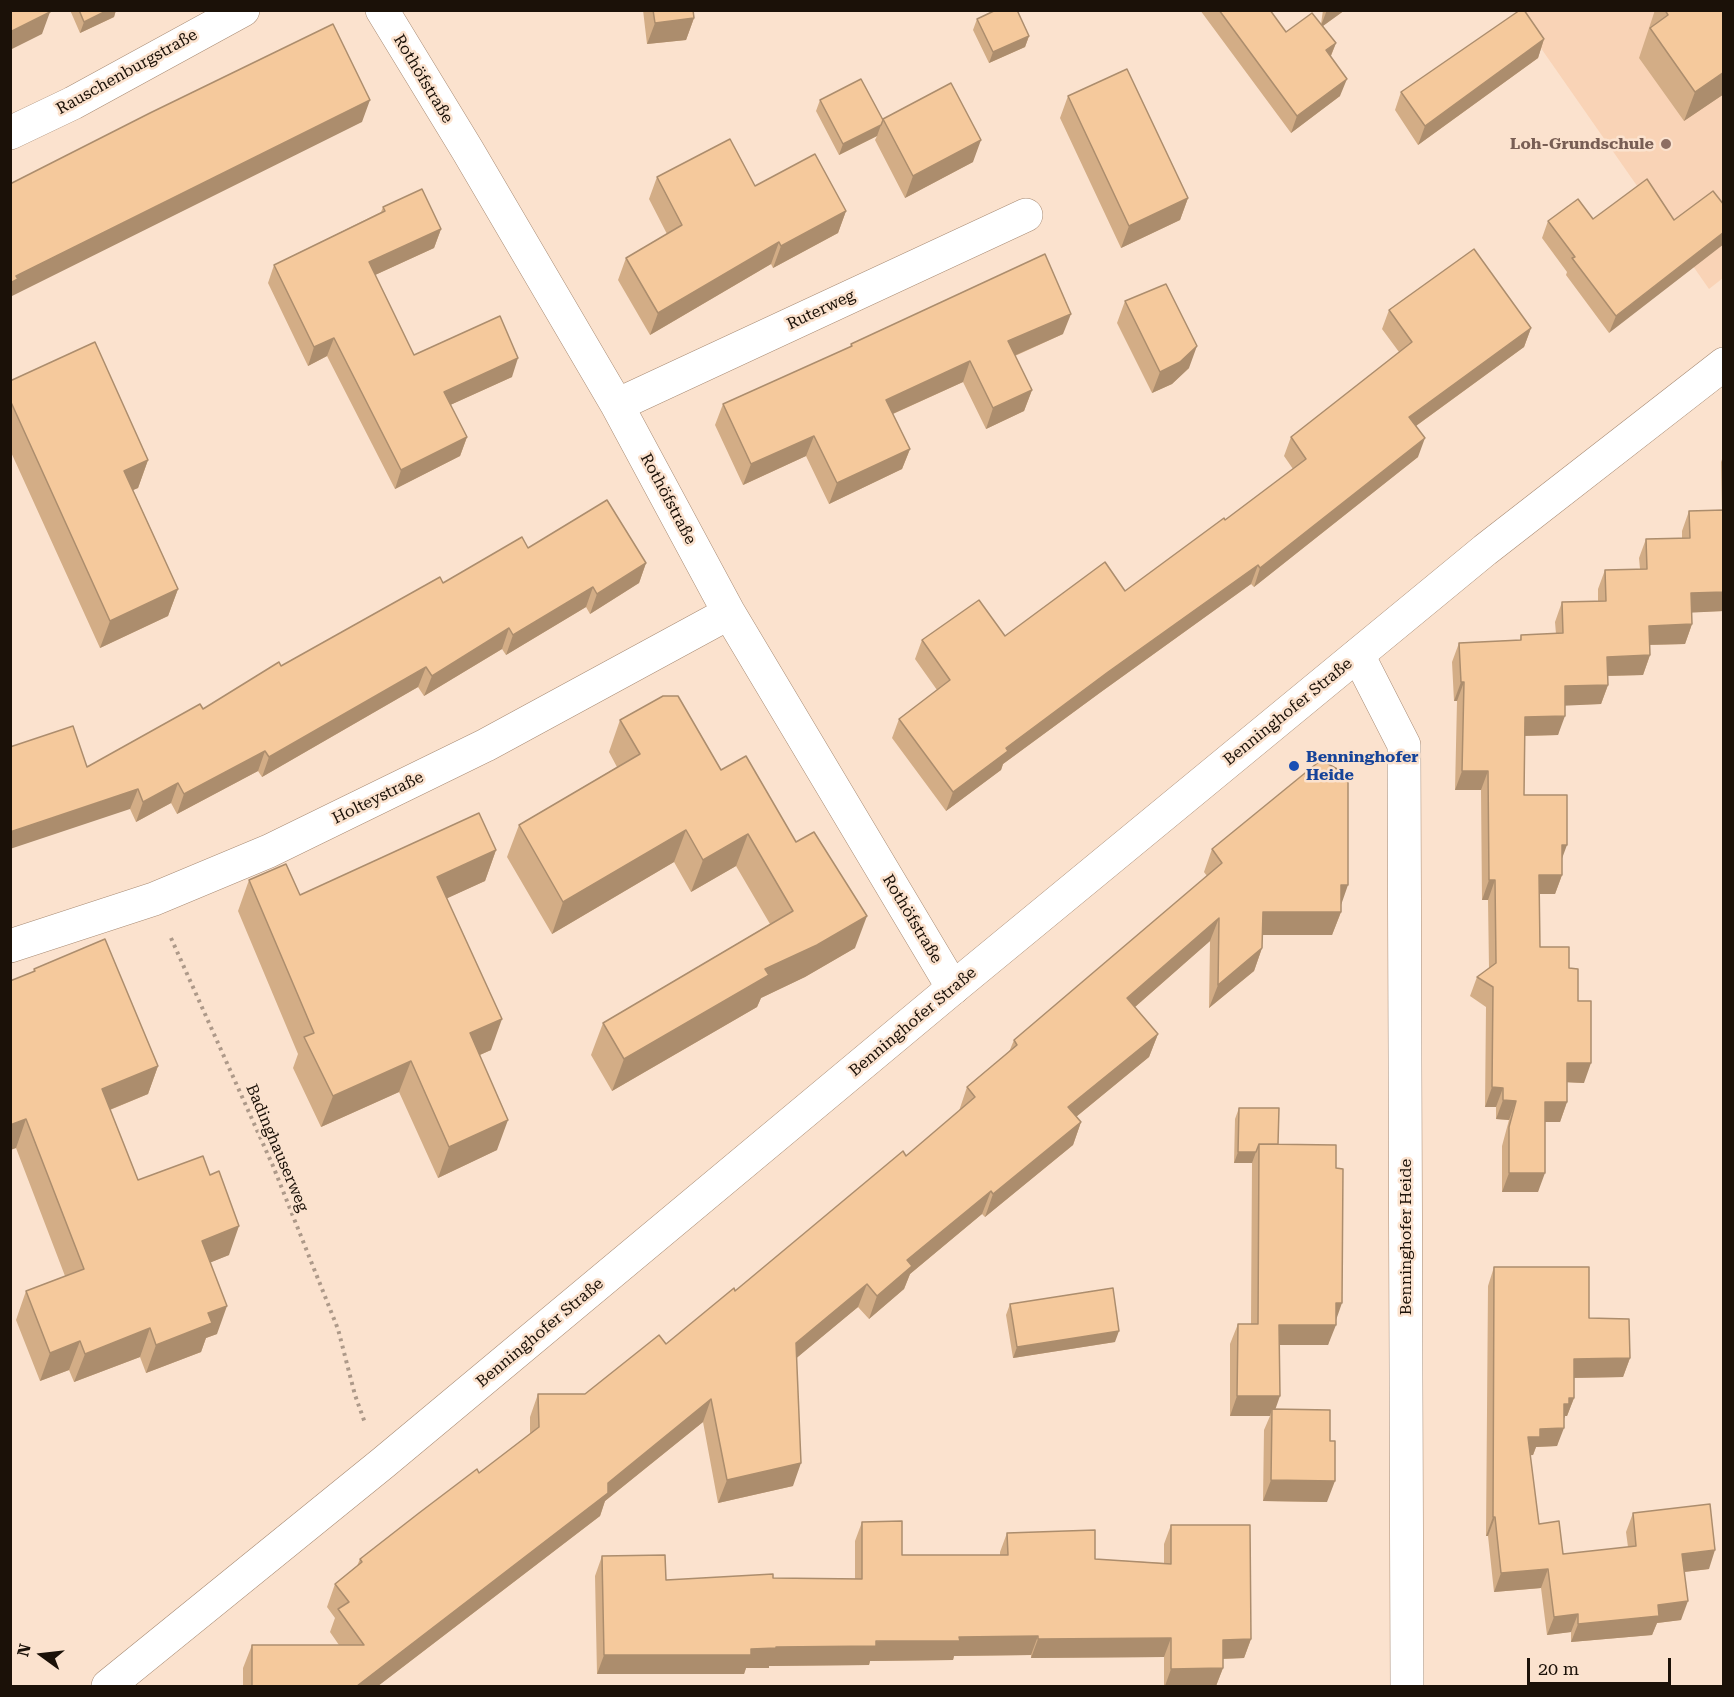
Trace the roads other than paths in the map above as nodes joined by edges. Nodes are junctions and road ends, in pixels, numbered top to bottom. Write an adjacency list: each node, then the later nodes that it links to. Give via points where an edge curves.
1 (243, 10): 3 (street, Rauschenburgstraße, via 74,103)
2 (382, 10): 6 (street, Rothöfstraße)
3 (10, 133)
4 (1026, 215): 6 (street, Ruterweg)
5 (1724, 364): 8 (street, Benninghofer Straße, via 1485,550)
6 (617, 405): 7 (street, Rothöfstraße)
7 (729, 613): 9 (street, Holteystraße, via 486,745 269,850 154,899); 10 (street, Rothöfstraße)
8 (1358, 655): 10 (street, Benninghofer Straße); 12 (street, Benninghofer Heide, via 1404,746)
9 (10, 946)
10 (954, 987): 11 (street, Benninghofer Straße, via 393,1456)
11 (108, 1686)
12 (1407, 1686)

